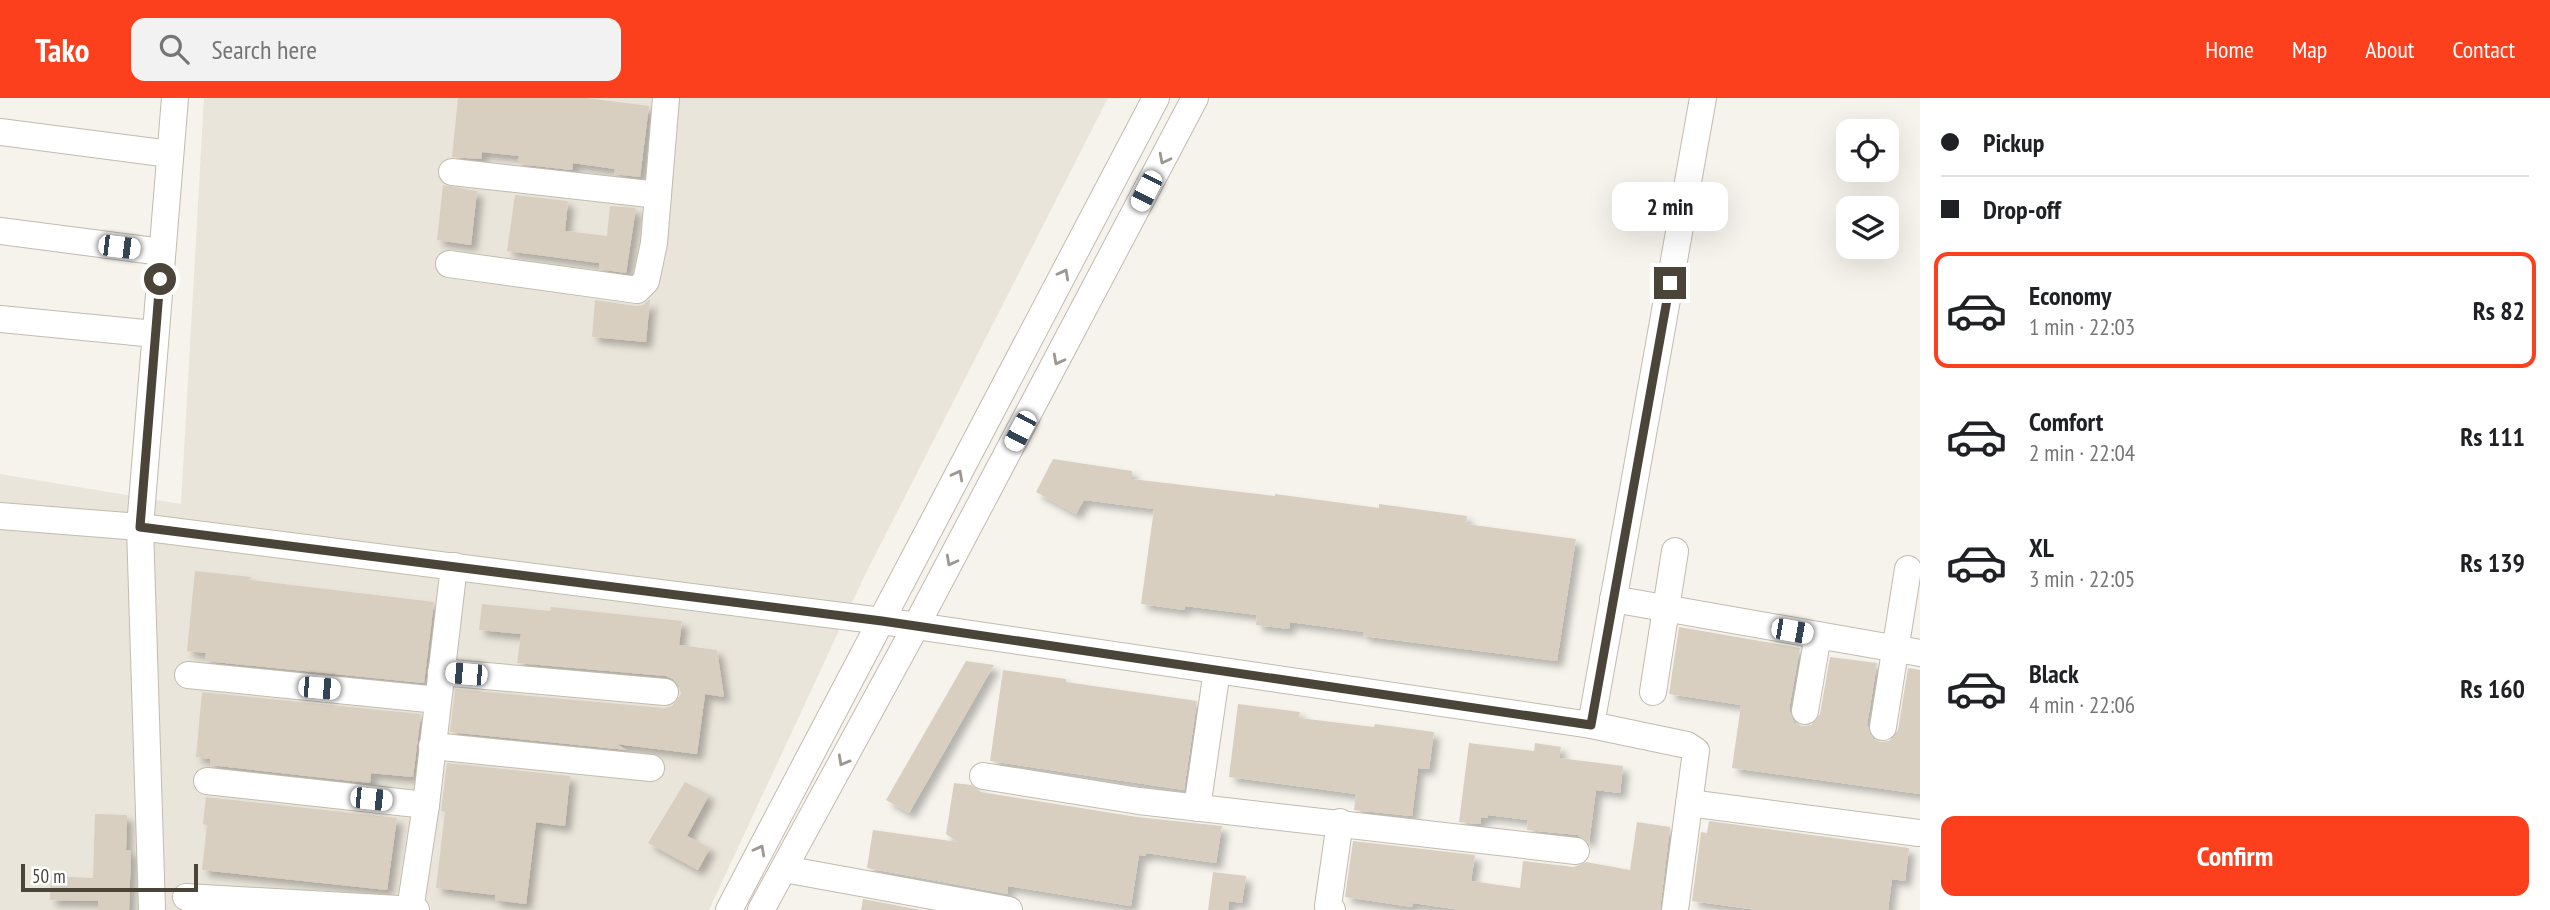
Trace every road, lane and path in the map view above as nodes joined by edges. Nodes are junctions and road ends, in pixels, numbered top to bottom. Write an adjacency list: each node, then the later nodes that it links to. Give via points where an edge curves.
1 (175, 98): 7 (street)
2 (666, 98): 9 (street)
3 (1156, 98): 22 (street, one-way to 3)
4 (1195, 98): 23 (street, one-way to 23)
5 (1703, 98): 20 (street)
6 (0, 132): 7 (street)
7 (170, 154): 11 (street)
8 (452, 172): 9 (street)
9 (658, 195): 12 (street, via 646,281 637,290)
10 (0, 231): 11 (street)
11 (162, 252): 14 (street)
12 (449, 264)
13 (0, 319): 14 (street)
14 (155, 334): 16 (street)
15 (0, 516): 16 (street)
16 (140, 527): 18 (street); 47 (street)
17 (1675, 551): 21 (street)
18 (454, 566): 22 (street); 27 (street)
19 (1908, 569): 25 (street)
20 (1613, 599): 21 (street); 33 (street)
21 (1666, 609): 24 (street); 30 (street)
22 (882, 621): 23 (street); 49 (street, one-way to 22)
23 (916, 626): 26 (street); 45 (street, one-way to 45)
24 (1818, 635): 25 (street); 32 (street)
25 (1907, 651): 34 (street)
26 (1217, 670): 33 (street); 41 (street)
27 (442, 671): 29 (street); 31 (street)
28 (188, 675): 31 (street)
29 (665, 692)
30 (1653, 692)
31 (438, 699): 35 (street)
32 (1805, 711)
33 (1591, 725): 39 (street, via 1687,745 1696,751)
34 (1883, 727)
35 (432, 746): 36 (street); 40 (street)
36 (651, 768)
37 (984, 776): 41 (street)
38 (207, 781): 40 (street)
39 (1689, 803): 43 (street); 53 (street)
40 (426, 805): 48 (street)
41 (1197, 808): 42 (street)
42 (1339, 822): 44 (street); 52 (street, via 1328,906)
43 (1919, 833)
44 (1576, 851)
45 (784, 869): 50 (street); 51 (street)
46 (186, 897): 48 (street)
47 (152, 910)
48 (412, 910)
49 (729, 910)
50 (761, 910)
51 (1009, 910)
52 (1332, 910)
53 (1675, 910)

